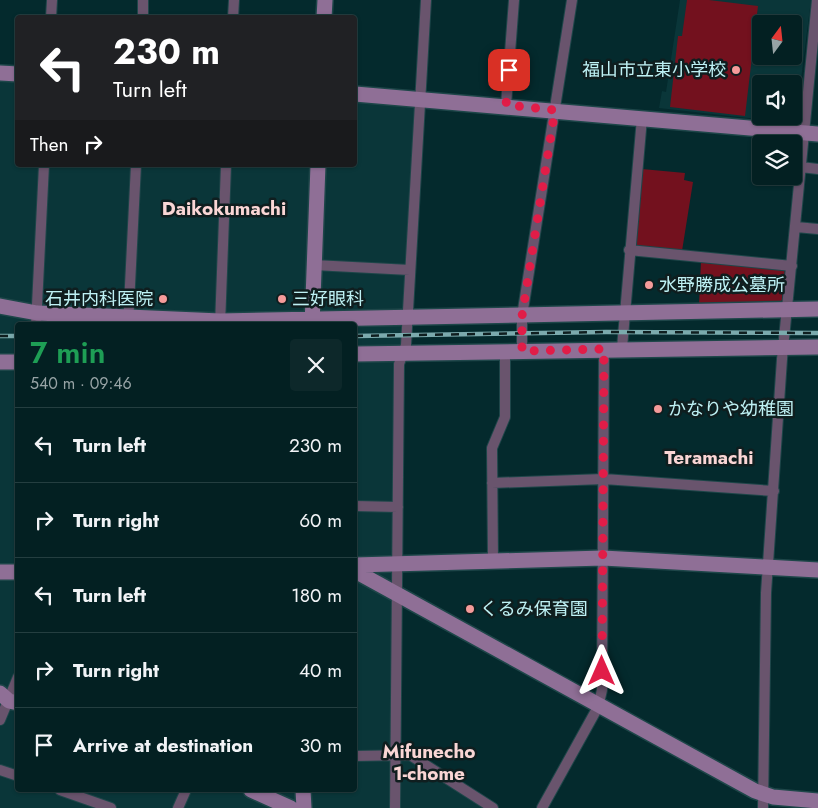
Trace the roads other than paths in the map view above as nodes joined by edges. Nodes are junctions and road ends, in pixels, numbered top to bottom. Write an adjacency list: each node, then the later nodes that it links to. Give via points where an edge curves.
1 (52, 0): 9 (street)
2 (143, 0): 10 (street)
3 (234, 0): 11 (street)
4 (325, 0): 12 (street)
5 (426, 0): 16 (street)
6 (514, 0): 17 (street)
7 (572, 0): 18 (street)
8 (817, 0): 20 (street)
9 (52, 15)
10 (142, 15)
11 (233, 15)
12 (324, 15)
13 (0, 73): 14 (street)
14 (15, 74)
15 (357, 94): 16 (street)
16 (420, 98): 17 (street); 34 (street)
17 (506, 105): 18 (street)
18 (555, 110): 19 (street); 39 (street)
19 (642, 118): 20 (street); 31 (street)
20 (811, 133): 21 (street)
21 (802, 164)
22 (44, 167): 41 (street)
23 (136, 167): 42 (street)
24 (226, 167): 43 (street)
25 (318, 167): 32 (street)
26 (802, 167): 27 (street)
27 (818, 169)
28 (800, 185): 29 (street)
29 (796, 227): 30 (street); 33 (street)
30 (818, 229)
31 (629, 250): 33 (street); 38 (street)
32 (314, 265): 34 (street); 44 (street)
33 (792, 266): 36 (street)
34 (410, 270): 40 (street)
35 (0, 306): 41 (street)
36 (788, 309): 37 (street); 38 (street); 45 (street)
37 (818, 309)
38 (624, 314): 39 (street); 47 (street)
39 (522, 316): 40 (street); 49 (street)
40 (408, 318): 44 (street); 52 (street)
41 (36, 319): 42 (street)
42 (128, 322)
43 (220, 322)
44 (313, 322)
45 (785, 346): 46 (street); 47 (street); 57 (street)
46 (818, 347)
47 (622, 348): 48 (street)
48 (604, 349): 49 (street); 55 (street)
49 (522, 351): 50 (street)
50 (505, 352): 52 (street); 56 (street, via 506,417 492,448)
51 (357, 354): 52 (street)
52 (403, 354): 59 (street, via 399,364)
53 (0, 362): 54 (street)
54 (15, 362)
55 (604, 480): 56 (street); 57 (street); 60 (street)
56 (492, 483): 61 (street)
57 (774, 491): 64 (street)
58 (357, 506): 59 (street)
59 (398, 506): 62 (street)
60 (603, 558): 61 (street); 64 (street); 72 (street, via 602,690)
61 (493, 562): 62 (street)
62 (397, 564): 63 (street); 69 (street)
63 (357, 566)
64 (768, 568): 65 (street); 82 (street)
65 (818, 570)
66 (0, 572): 67 (street)
67 (15, 572)
68 (357, 572): 69 (street)
69 (398, 596): 72 (street); 74 (street)
70 (15, 684): 71 (street)
71 (9, 699): 73 (street)
72 (598, 707): 82 (street); 90 (street)
73 (0, 720)
74 (396, 755): 75 (street); 88 (street); 89 (street, via 410,756)
75 (357, 756)
76 (0, 770): 77 (street)
77 (15, 775)
78 (66, 792): 84 (street)
79 (185, 792): 85 (street)
80 (255, 792): 86 (street)
81 (303, 792): 87 (street)
82 (763, 801): 83 (street)
83 (818, 801)
84 (111, 808)
85 (178, 808)
86 (291, 808)
87 (304, 808)
88 (395, 808)
89 (493, 808)
90 (542, 808)

